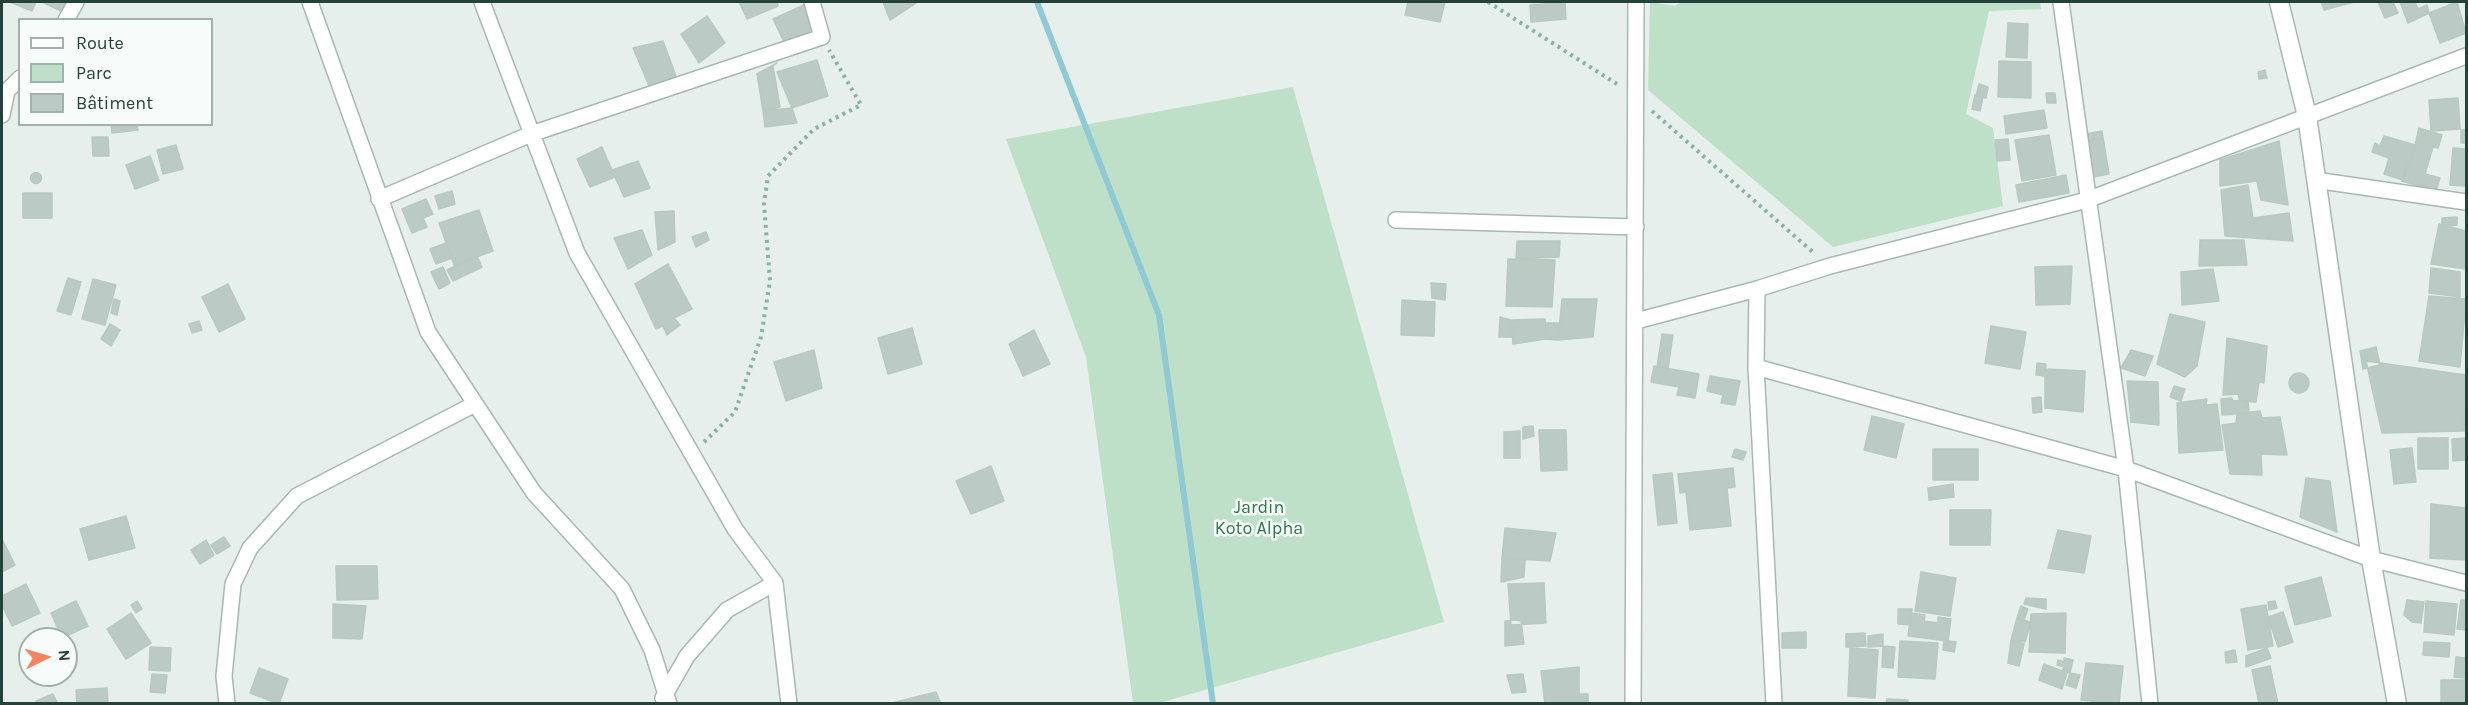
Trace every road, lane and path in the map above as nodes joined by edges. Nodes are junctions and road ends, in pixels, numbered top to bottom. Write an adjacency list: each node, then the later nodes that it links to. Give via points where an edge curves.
1 (76, 2): 9 (street)
2 (310, 2): 18 (street)
3 (482, 2): 16 (street)
4 (812, 2): 10 (street)
5 (1488, 2): 13 (path)
6 (1636, 2): 13 (street)
7 (2061, 2): 19 (street)
8 (2280, 2): 15 (street)
9 (67, 18)
10 (822, 37): 16 (street); 28 (path, via 861,105 814,129 768,176 764,204 770,281 761,337 735,412)
11 (2466, 56): 15 (street)
12 (18, 80): 14 (street, via 7,91)
13 (1636, 97): 22 (street); 23 (path)
14 (2, 115)
15 (2307, 116): 17 (street); 19 (street)
16 (531, 134): 18 (street); 28 (street, via 577,253)
17 (2315, 180): 20 (street); 30 (street)
18 (379, 200): 27 (street, via 428,332)
19 (2087, 200): 23 (street); 29 (street)
20 (2466, 202)
21 (1396, 220): 22 (street)
22 (1636, 227): 25 (street)
23 (1830, 266): 24 (street)
24 (1757, 289): 25 (street); 26 (street)
25 (1636, 321): 36 (street)
26 (1756, 367): 29 (street); 37 (street)
27 (475, 404): 33 (street, via 534,493 622,589 652,650); 34 (street, via 297,496 250,548 233,584 224,676)
28 (693, 453): 31 (street, via 735,529)
29 (2126, 469): 30 (street); 38 (street)
30 (2371, 559): 32 (street); 39 (street)
31 (775, 583): 33 (street, via 727,610 687,656); 35 (street)
32 (2466, 583)
33 (665, 700)
34 (227, 704)
35 (789, 704)
36 (1633, 704)
37 (1774, 704)
38 (2150, 704)
39 (2397, 704)

